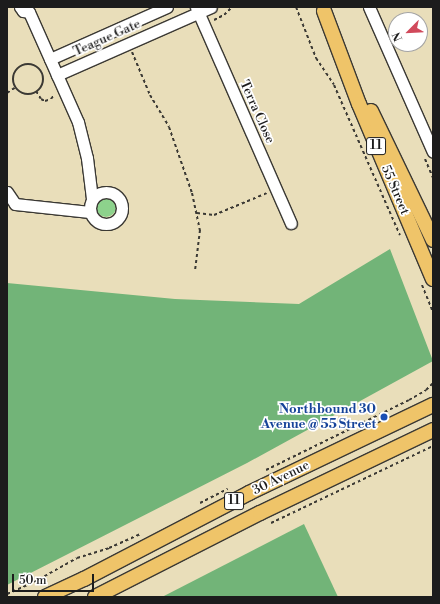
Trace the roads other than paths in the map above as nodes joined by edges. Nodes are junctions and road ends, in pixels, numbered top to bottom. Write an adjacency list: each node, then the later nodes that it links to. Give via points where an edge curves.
1 (167, 7): 7 (street, Teague Gate)
2 (211, 7): 6 (street, Teague Gate)
3 (369, 7): 9 (street)
4 (28, 9): 7 (street)
5 (323, 9): 16 (main road, 55 Street / 11); 17 (main road, 55 Street / 11)
6 (197, 10): 8 (street, Teague Gate); 15 (street, Terra Close)
7 (50, 59): 8 (street)
8 (57, 75): 12 (street, via 83,139)
9 (430, 139): 10 (street)
10 (433, 152)
11 (7, 192): 13 (street)
12 (92, 199): 14 (street); 14 (street, via 100,192 111,193 119,199 121,210 117,219 107,224 97,221)
13 (11, 208): 14 (street)
14 (90, 212)
15 (291, 223)
16 (433, 240)
17 (427, 281)
18 (431, 404): 20 (main road, 30 Avenue / 11)
19 (433, 430): 21 (main road, 30 Avenue / 11, via 260,513)
20 (45, 597)
21 (95, 597)

